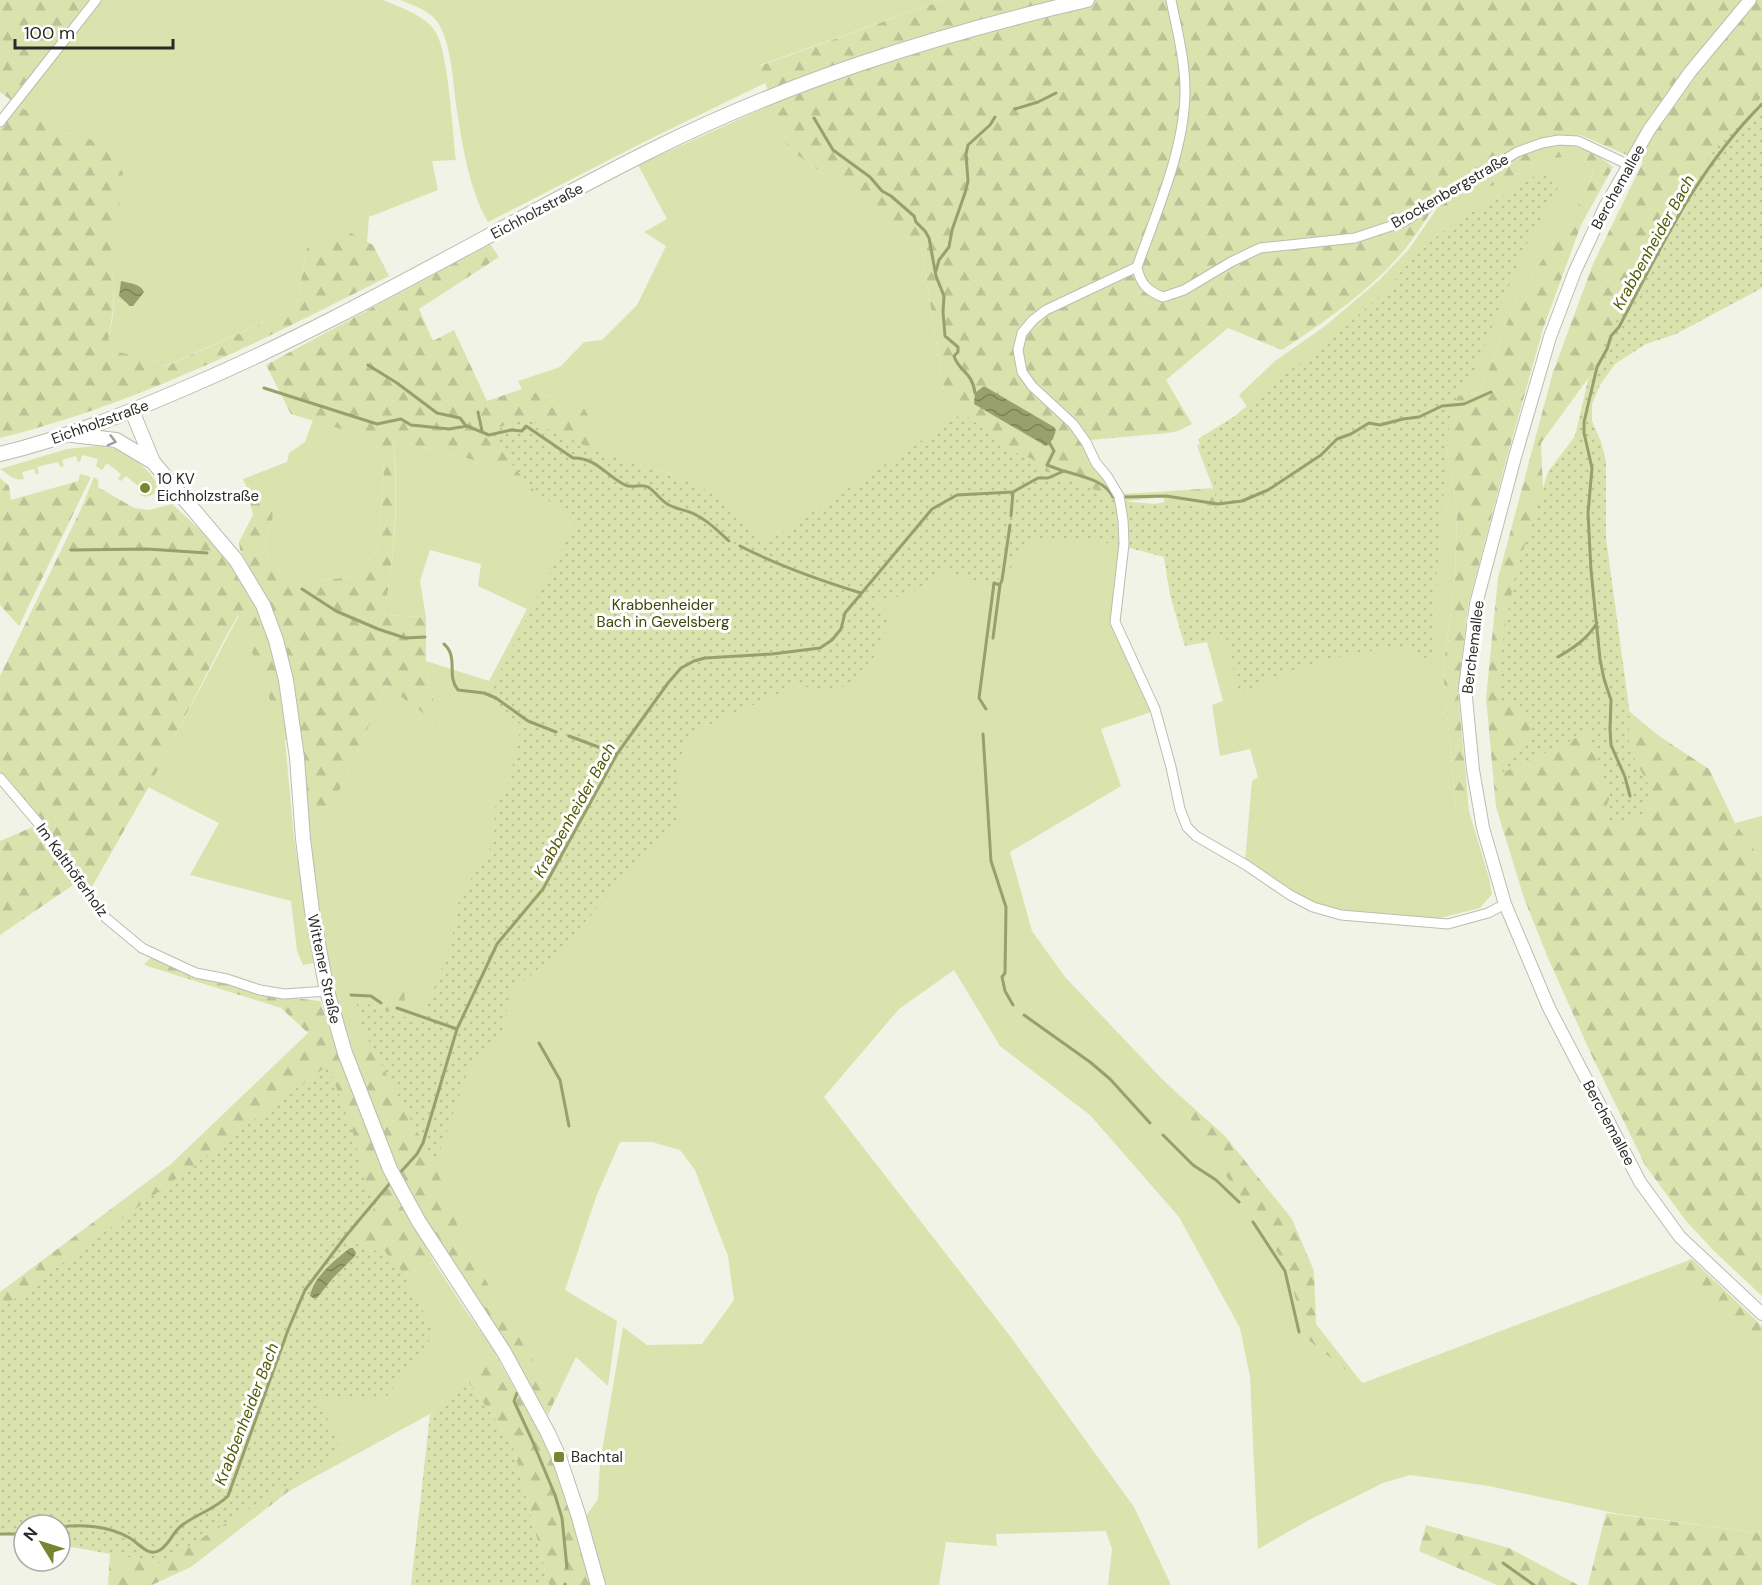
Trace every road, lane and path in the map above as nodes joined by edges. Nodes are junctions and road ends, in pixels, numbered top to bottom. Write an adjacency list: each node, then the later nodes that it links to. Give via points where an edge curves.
1 (96, 0): 5 (street)
2 (1087, 0): 8 (main road, Eichholzstraße, via 918,43 737,111 651,150 277,348)
3 (1750, 0): 6 (street, Berchemallee, via 1690,72)
4 (1171, 1): 7 (street, via 1183,65 1182,122)
5 (0, 122)
6 (1629, 165): 7 (street, Brockenbergstraße, via 1578,141 1542,143 1517,152 1403,222 1383,230 1336,241 1260,248 1184,290 1162,297 1146,288); 13 (street, Berchemallee, via 1590,236 1550,338 1476,604 1465,687 1473,770 1483,828)
7 (1137, 267): 13 (street, via 1039,315 1022,333 1017,350 1032,386 1073,424 1119,496 1124,544 1115,622 1155,709 1187,827 1290,895 1341,915 1448,924)
8 (132, 411): 9 (main road, Eichholzstraße); 11 (main road, Wittener Straße)
9 (66, 435): 10 (main road, Eichholzstraße); 11 (main road, one-way to 11, via 116,440)
10 (0, 454)
11 (153, 462): 14 (main road, Wittener Straße, via 236,560 263,605 276,640 286,680 307,875)
12 (0, 778): 14 (street, Im Kalthöferholz, via 39,824 106,918 142,948 196,973 260,990 284,994)
13 (1505, 904): 15 (street, Berchemallee, via 1549,1008 1640,1182 1680,1237)
14 (327, 991): 16 (main road, Wittener Straße, via 345,1053 390,1169 419,1222 504,1352 559,1456)
15 (1762, 1314)
16 (598, 1585)

